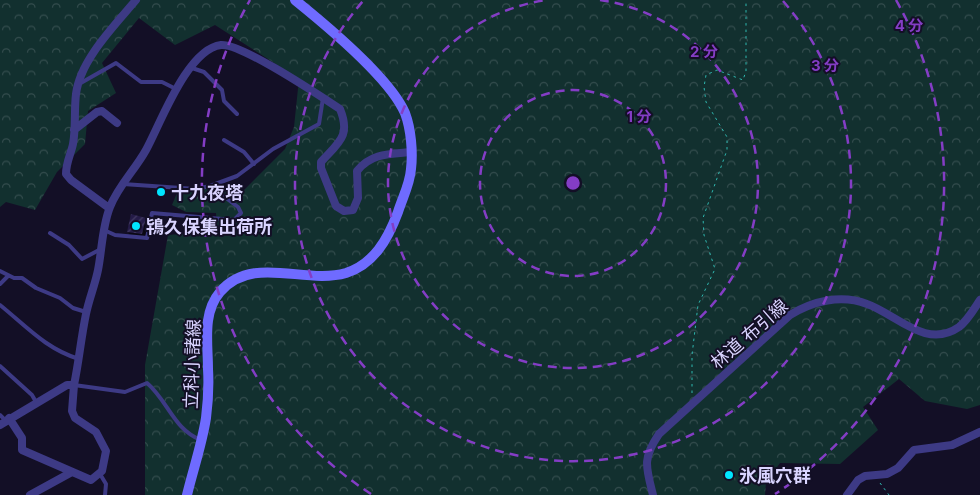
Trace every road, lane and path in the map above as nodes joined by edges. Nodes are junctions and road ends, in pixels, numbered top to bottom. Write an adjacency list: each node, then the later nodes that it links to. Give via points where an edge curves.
1 (136, 0): 5 (street, via 92,54)
2 (295, 0): 12 (main road, 立科小諸線, via 393,92 406,115)
3 (746, 0): 30 (path, via 746,71 743,80 717,70 706,75 704,86 706,102 727,137 727,150 703,218 704,235 715,269 698,305 692,355)
4 (192, 68): 6 (street); 7 (street, via 209,50 221,45 233,47 252,54); 8 (lane, via 204,72 222,90 224,101)
5 (79, 84): 6 (lane, via 116,63 141,82 162,82); 10 (street)
6 (176, 89): 14 (street, via 146,150)
7 (322, 98): 12 (street, via 340,109 346,123 344,137 321,162 336,206 344,211 353,210 358,198 357,170 364,161 379,155); 13 (lane, via 319,124 273,149)
8 (237, 114)
9 (118, 123): 10 (street, via 102,111)
10 (74, 130): 16 (street, via 66,174)
11 (224, 140): 13 (lane, via 244,152)
12 (411, 152): 33 (main road, 立科小諸線, via 411,170 396,218 376,255 364,265 337,275 248,274 237,278 218,294 208,317 208,386)
13 (254, 164): 15 (lane, via 237,176)
14 (122, 184): 15 (lane, via 196,189); 16 (street)
15 (210, 186): 17 (lane, via 238,207 241,213 238,218 152,214 147,238 115,235)
16 (109, 208): 17 (street)
17 (104, 230): 19 (street)
18 (50, 233): 19 (lane, via 69,245 82,259)
19 (101, 249): 25 (street)
20 (0, 271): 21 (lane)
21 (8, 276): 22 (lane); 25 (lane, via 22,278 73,308)
22 (0, 284)
23 (980, 300): 30 (street, 林道 布引線, via 963,323 943,334 905,326 867,303 834,298 804,306 790,315)
24 (0, 305): 26 (lane, via 40,340)
25 (86, 312): 26 (street)
26 (80, 359): 28 (street)
27 (0, 366): 29 (lane)
28 (74, 385): 29 (street, via 67,385); 33 (lane, via 125,392 147,383 162,397 187,435); 35 (street, via 72,411 75,418 96,432 106,451)
29 (36, 402): 31 (street)
30 (692, 405): 40 (street, 林道 布引線, via 660,434 650,448 646,467)
31 (4, 420): 34 (street, via 22,438 22,450)
32 (980, 432): 36 (street, via 952,445 914,450 898,468)
33 (201, 440): 39 (main road, 立科小諸線)
34 (72, 472): 35 (street, via 91,480); 37 (street)
35 (100, 474): 38 (lane, via 106,484)
36 (875, 476): 41 (street, via 858,480); 42 (path)
37 (30, 495)
38 (105, 495)
39 (187, 495)
40 (653, 495)
41 (846, 495)
42 (889, 495)

